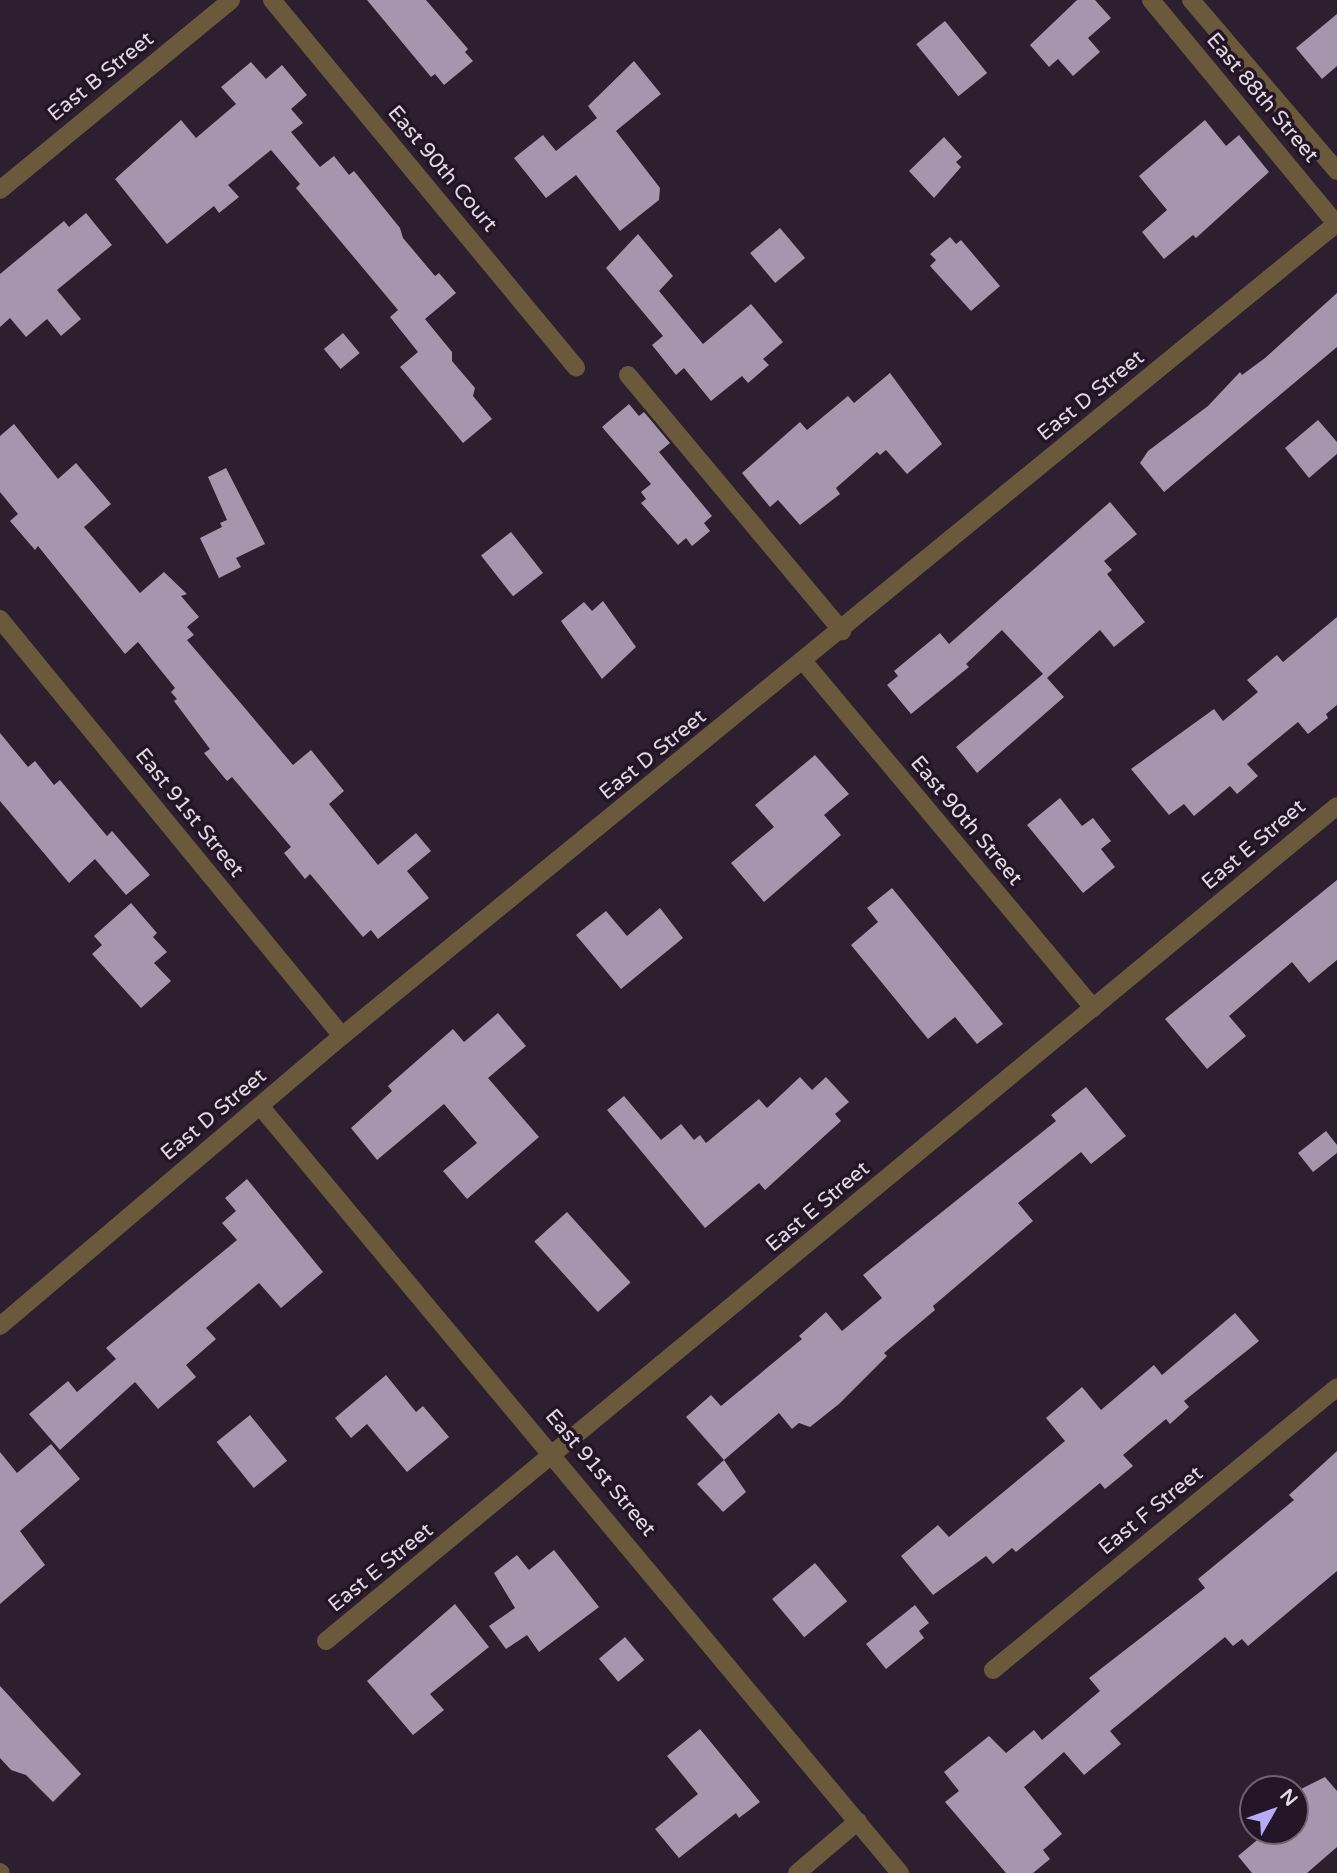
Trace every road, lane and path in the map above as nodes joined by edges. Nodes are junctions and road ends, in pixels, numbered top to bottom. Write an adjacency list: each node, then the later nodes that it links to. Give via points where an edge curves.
1 (231, 0): 6 (street, East B Street)
2 (272, 0): 8 (street, East 90th Court)
3 (1151, 0): 7 (street, East 88th Street)
4 (1191, 0): 5 (street)
5 (1337, 171)
6 (0, 190)
7 (1337, 224): 11 (street, East D Street)
8 (576, 367)
9 (628, 375): 11 (street)
10 (0, 619): 15 (street, East 91st Street)
11 (842, 631): 12 (street, East D Street)
12 (804, 662): 14 (street, East 90th Street); 15 (street, East D Street)
13 (1337, 806): 14 (street, East E Street)
14 (1093, 1008): 19 (street, East E Street)
15 (342, 1036): 16 (street, East D Street)
16 (260, 1106): 17 (street, East D Street); 19 (street, East 91st Street)
17 (0, 1326)
18 (1337, 1387): 21 (street, East F Street)
19 (556, 1455): 20 (street, East E Street); 22 (street, East 91st Street)
20 (326, 1641)
21 (993, 1670)
22 (858, 1821): 23 (street); 24 (street, East 91st Street)
23 (797, 1873)
24 (900, 1873)

